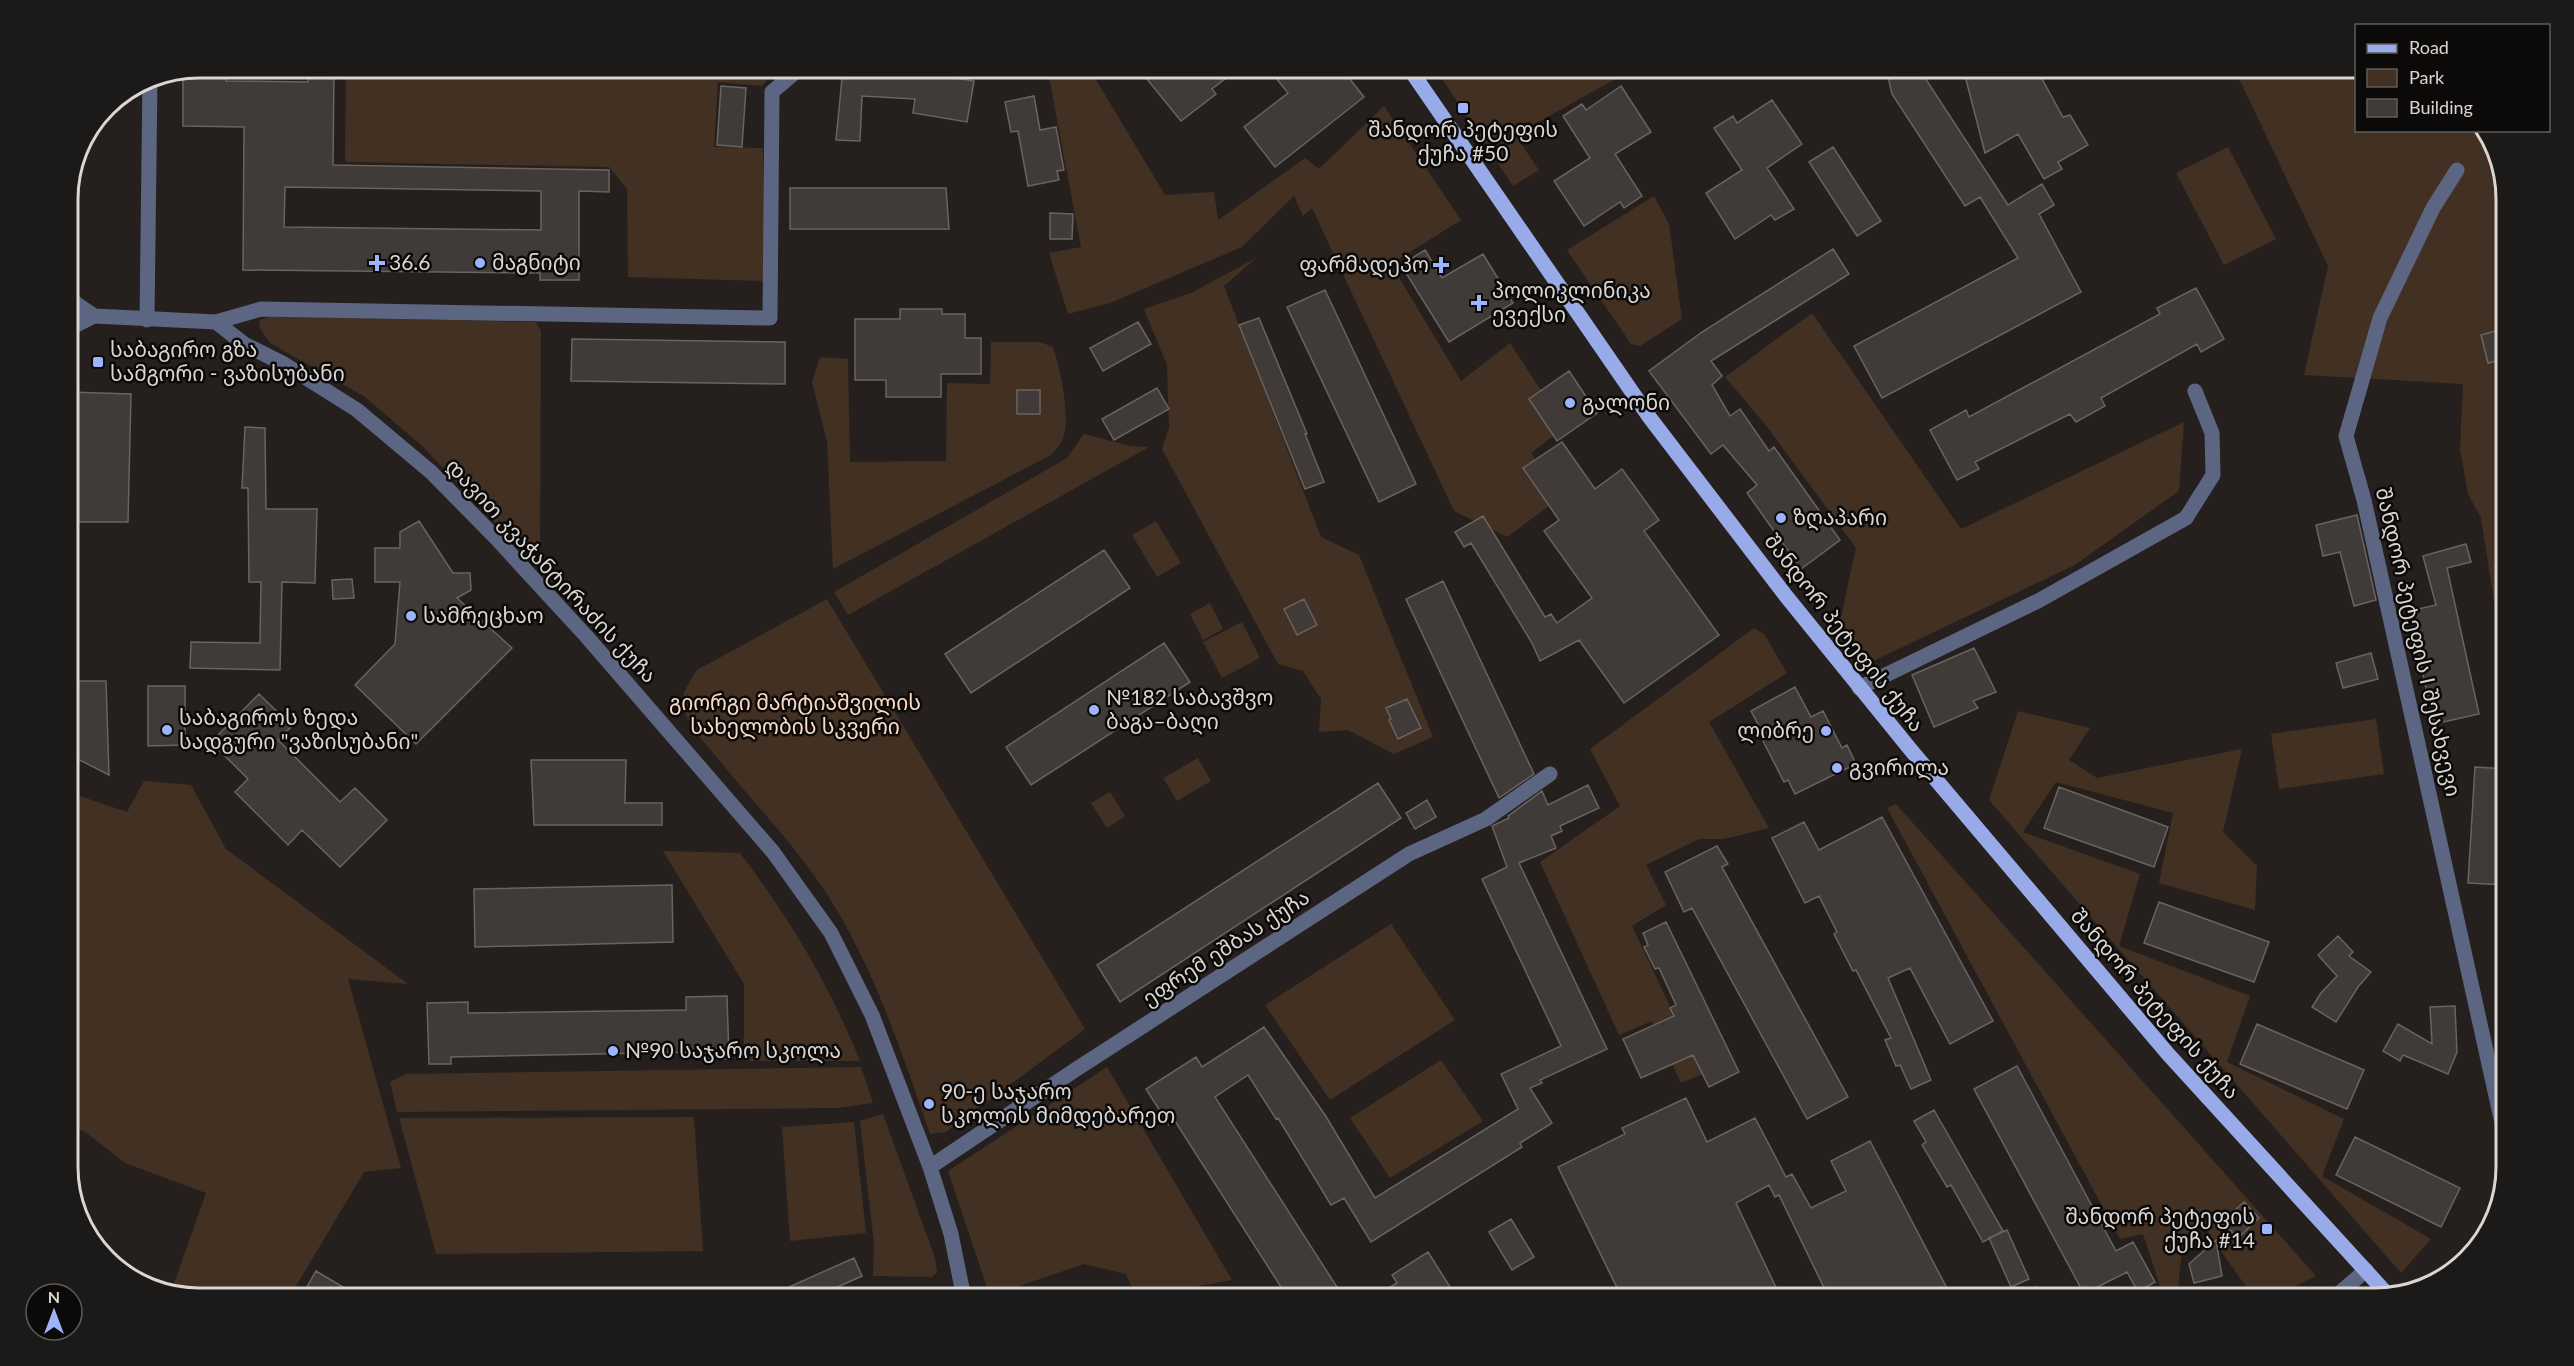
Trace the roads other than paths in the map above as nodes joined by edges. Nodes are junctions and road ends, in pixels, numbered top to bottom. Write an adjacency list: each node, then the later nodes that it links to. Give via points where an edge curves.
1 (788, 78): 8 (street, via 772,92 770,318 261,309)
2 (1416, 78): 11 (main road, შანდორ პეტეფის ქუჩა, via 1650,418)
3 (150, 88): 7 (street)
4 (2457, 170): 13 (street, შანდორ პეტეფის I შესახვევი, via 2433,208 2380,318 2346,436 2367,511)
5 (78, 305): 6 (street)
6 (94, 316): 7 (street); 9 (street)
7 (147, 320): 8 (street)
8 (216, 321): 14 (street, დავით კვაჭანტირაძის ქუჩა, via 244,344 357,410 431,472 587,637 773,852 831,933 872,1015)
9 (78, 324)
10 (2195, 391): 11 (street, via 2212,433 2212,476 2187,518 2038,601)
11 (1859, 687): 15 (main road, შანდორ პეტეფის ქუჩა, via 2168,1054)
12 (1550, 774): 14 (street, ეფრემ ეშბას ქუჩა, via 1486,819 1409,854)
13 (2496, 1096)
14 (930, 1167): 16 (street, დავით კვაჭანტირაძის ქუჩა, via 951,1234)
15 (2366, 1270): 17 (street); 18 (main road, შანდორ პეტეფის ქუჩა)
16 (962, 1288)
17 (2346, 1288)
18 (2381, 1288)

